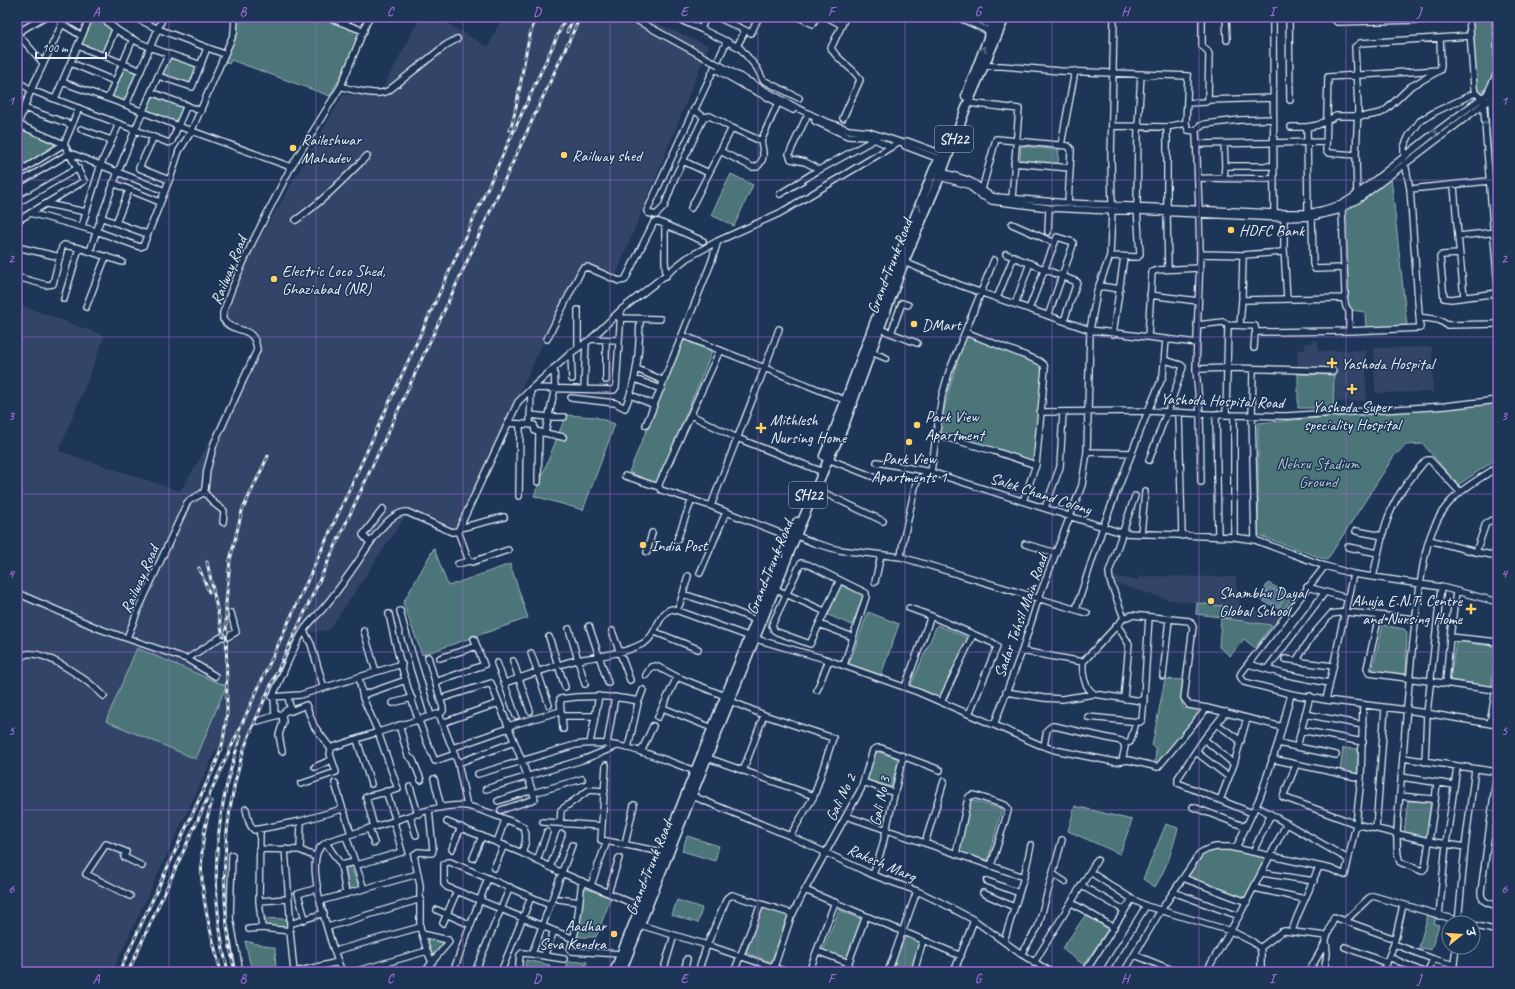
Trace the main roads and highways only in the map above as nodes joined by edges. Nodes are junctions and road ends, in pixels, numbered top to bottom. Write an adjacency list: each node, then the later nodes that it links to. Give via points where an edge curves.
1 (996, 17): 3 (highway, Grand Trunk Road / SH22)
2 (1005, 17): 3 (highway, Grand Trunk Road / SH22)
3 (995, 30): 4 (highway, Grand Trunk Road / SH22, one-way to 3, via 946,147); 4 (highway, Grand Trunk Road / SH22, via 984,66)
4 (943, 160): 5 (highway, Grand Trunk Road / SH22)
5 (937, 173): 6 (highway, Grand Trunk Road / SH22, via 880,329); 6 (highway, Grand Trunk Road / SH22, one-way to 5, via 895,267)
6 (848, 403): 7 (highway, Grand Trunk Road / SH22, via 832,437); 7 (highway, Grand Trunk Road / SH22, via 836,444)
7 (820, 472): 8 (highway, Grand Trunk Road / SH22); 8 (highway, Grand Trunk Road / SH22, via 816,490)
8 (793, 535): 9 (highway, Grand Trunk Road / SH22, via 775,589); 9 (highway, Grand Trunk Road / SH22, via 756,620)
9 (752, 638): 10 (highway, Grand Trunk Road / SH22)
10 (727, 698): 11 (highway, Grand Trunk Road / SH22, via 695,771); 11 (highway, Grand Trunk Road / SH22, via 708,758)
11 (689, 795): 12 (highway, Grand Trunk Road / SH22); 12 (highway, Grand Trunk Road / SH22, via 662,852)
12 (643, 908): 13 (highway, Grand Trunk Road / SH22); 14 (highway, Grand Trunk Road / SH22, via 640,925)
13 (614, 972)
14 (621, 972)

